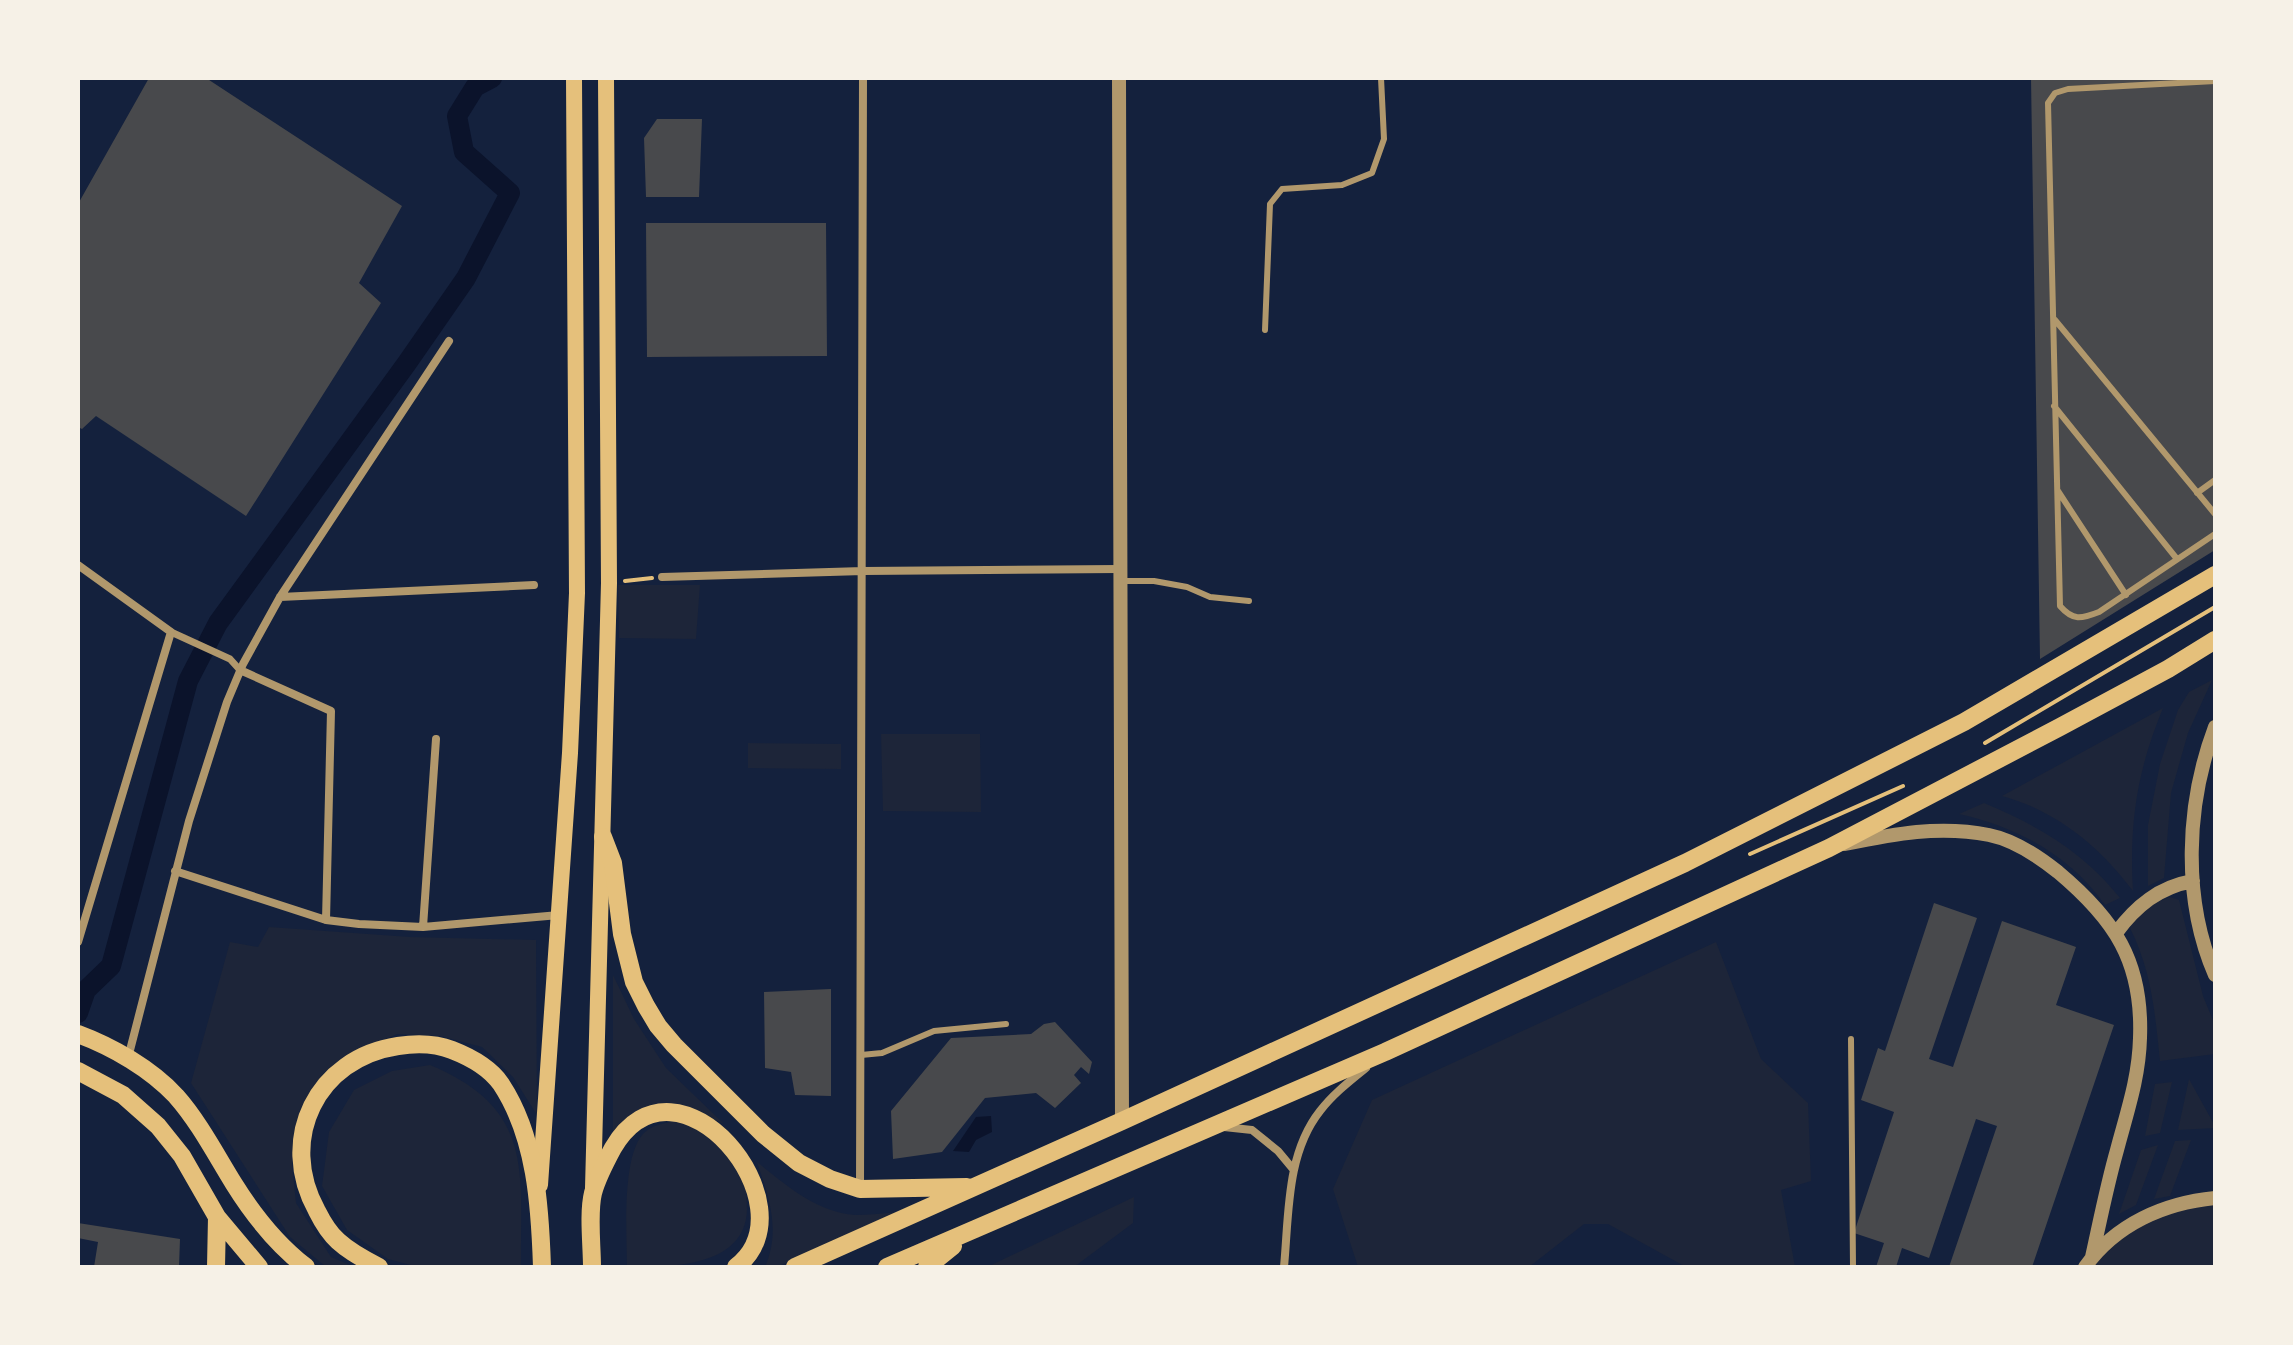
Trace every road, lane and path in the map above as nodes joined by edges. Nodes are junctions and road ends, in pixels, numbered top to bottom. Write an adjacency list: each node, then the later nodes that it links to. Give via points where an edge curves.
1 (574, 78): 36 (main road, via 577,593)
2 (606, 78): 22 (main road)
3 (863, 78): 18 (street)
4 (1119, 78): 19 (street)
5 (1381, 78): 8 (lane, via 1384,139 1372,173 1342,185 1282,189 1270,204)
6 (2215, 81): 7 (lane, via 2068,89 2055,93 2048,103)
7 (2055, 320): 10 (lane); 13 (lane)
8 (1265, 330)
9 (449, 341): 25 (street)
10 (2054, 406): 12 (lane); 16 (lane)
11 (2215, 480): 13 (lane)
12 (2057, 490): 24 (lane); 24 (lane, via 2060,606 2081,619)
13 (2197, 493): 14 (lane)
14 (2215, 514)
15 (2215, 534): 16 (lane)
16 (2177, 559): 24 (lane)
17 (78, 565): 27 (street)
18 (863, 571): 19 (street); 21 (street); 46 (street)
19 (1119, 575): 26 (lane); 49 (street)
20 (2215, 575): 49 (main road, via 1964,722 1713,849)
21 (662, 577): 22 (path)
22 (609, 583): 32 (main road)
23 (534, 585): 25 (street)
24 (2126, 595)
25 (280, 597): 29 (street)
26 (1249, 601)
27 (171, 632): 29 (street, via 230,659); 40 (street)
28 (2215, 640): 33 (main road)
29 (240, 670): 34 (street); 37 (street, via 331,711)
30 (2215, 727): 35 (street, via 2194,813)
31 (436, 739): 38 (street)
32 (603, 837): 53 (main road, via 613,863 634,982 658,1026 763,1134 799,1163); 54 (main road)
33 (1829, 848): 39 (street, via 1909,831 1991,835 2048,864 2102,912); 45 (main road)
34 (175, 871): 37 (street); 47 (street)
35 (2193, 881): 39 (street, via 2159,892); 41 (street)
36 (559, 915): 38 (street); 55 (main road)
37 (326, 920): 38 (street)
38 (423, 927)
39 (2116, 933): 60 (street, via 2134,980 2140,1035 2137,1079)
40 (78, 942)
41 (2215, 975)
42 (1006, 1024): 46 (lane, via 934,1031 882,1053)
43 (85, 1036): 47 (main road)
44 (1851, 1039): 71 (lane)
45 (1385, 1052): 50 (main road); 51 (street, via 1320,1111)
46 (861, 1055): 53 (street)
47 (127, 1058): 63 (main road, via 175,1096 261,1223)
48 (80, 1072): 57 (main road, via 123,1095 158,1126)
49 (1122, 1121): 52 (main road)
50 (1212, 1125): 51 (street, via 1252,1130); 58 (main road)
51 (1293, 1169): 70 (street)
52 (974, 1187): 53 (main road); 67 (main road)
53 (860, 1189)
54 (593, 1194): 65 (main road); 66 (main road, via 608,1157 631,1124 670,1112 689,1114 730,1145 747,1168 759,1223 754,1244)
55 (539, 1198): 59 (main road); 64 (main road, via 515,1109 500,1081 472,1058 443,1047 417,1043 378,1049 354,1060 326,1084 311,1109 300,1147 308,1195 322,1220 336,1240)
56 (2215, 1198): 60 (street, via 2184,1201 2131,1223)
57 (217, 1217): 61 (main road); 62 (main road)
58 (968, 1234): 68 (main road); 69 (main road)
59 (541, 1258)
60 (2088, 1262)
61 (216, 1267)
62 (259, 1267)
63 (306, 1267)
64 (379, 1267)
65 (592, 1267)
66 (736, 1267)
67 (795, 1267)
68 (887, 1267)
69 (927, 1267)
70 (1284, 1267)
71 (1853, 1267)

